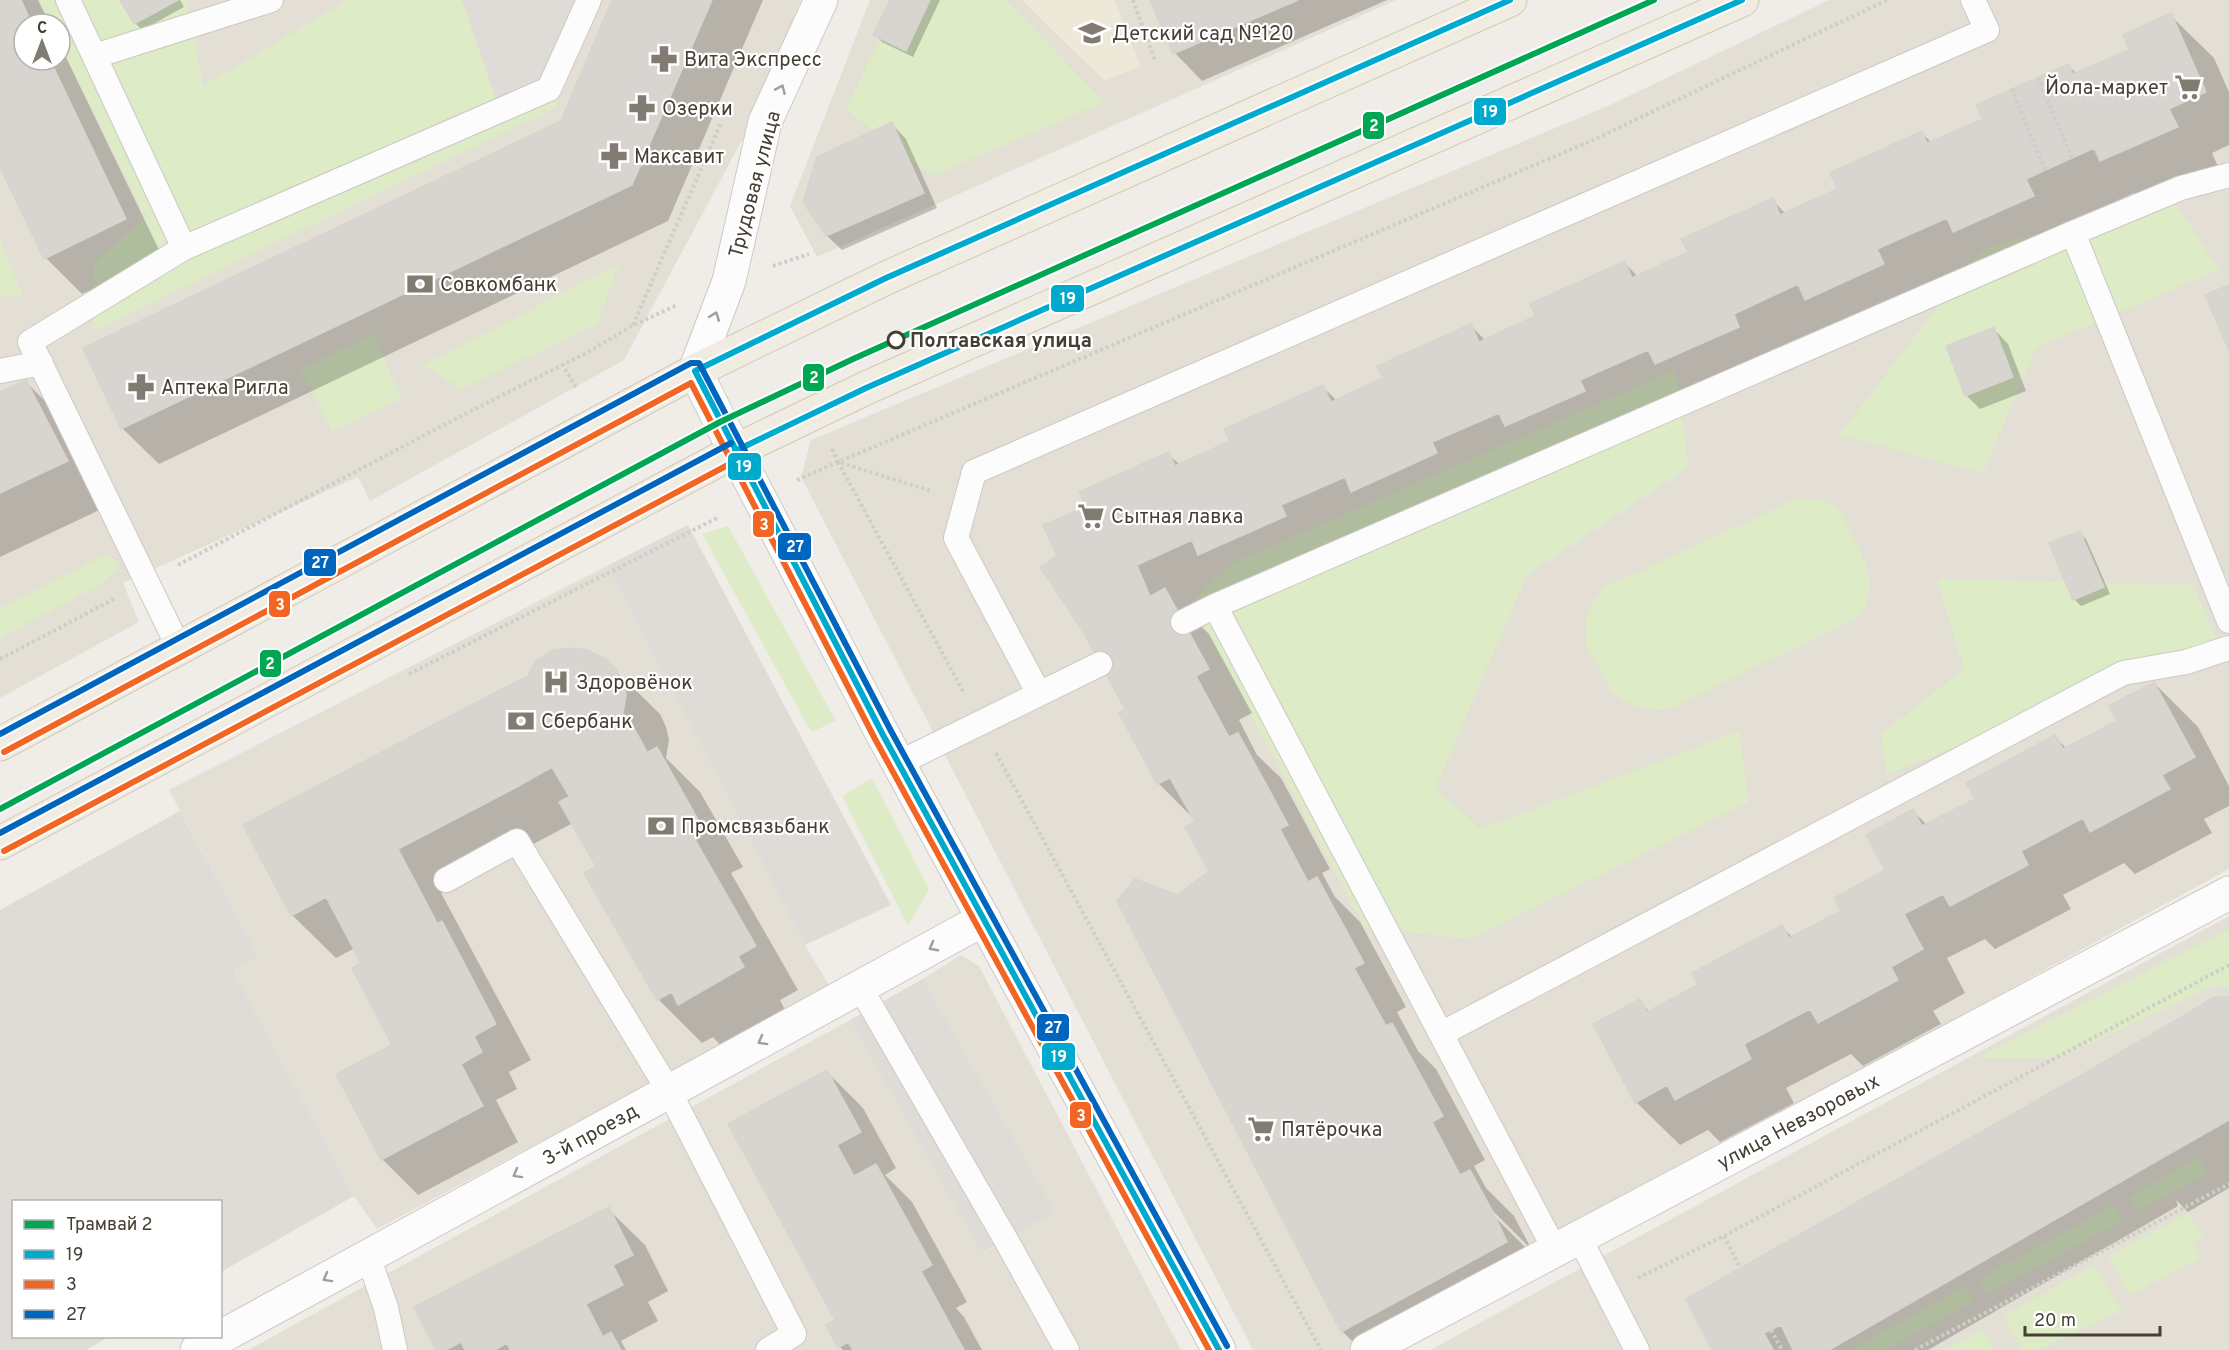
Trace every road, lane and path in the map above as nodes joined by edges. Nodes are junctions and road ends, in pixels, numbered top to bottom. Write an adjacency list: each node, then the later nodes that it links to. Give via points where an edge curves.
1 (68, 0): 10 (lane)
2 (271, 0): 10 (lane)
3 (589, 0): 19 (lane, via 549,89)
4 (821, 0): 23 (street, Трудовая улица, one-way to 4, via 729,281 765,122)
5 (1133, 0): 11 (path)
6 (1510, 0): 23 (main road, via 886,278)
7 (1742, 0): 25 (main road, via 866,388)
8 (1887, 0): 26 (path, via 1591,141)
9 (1973, 0): 28 (lane, via 1987,30 974,472)
10 (95, 56): 19 (lane)
11 (1155, 61)
12 (2038, 78): 15 (path)
13 (2012, 89): 16 (path)
14 (723, 119): 21 (path, via 632,326)
15 (2072, 158)
16 (2046, 170)
17 (2229, 175): 18 (lane, via 2181,188)
18 (2073, 233): 30 (lane); 31 (lane)
19 (184, 249): 20 (lane, via 30,342)
20 (40, 363): 22 (lane); 29 (lane)
21 (562, 364): 24 (path); 29 (path)
22 (0, 371)
23 (695, 371): 25 (street); 33 (main road)
24 (576, 387)
25 (735, 451): 40 (street); 41 (main road)
26 (838, 462): 27 (path); 28 (path); 38 (path)
27 (797, 480)
28 (966, 502): 37 (lane, via 956,538)
29 (147, 582): 33 (lane); 35 (path)
30 (1215, 606): 32 (lane); 47 (lane)
31 (2229, 621)
32 (1183, 622)
33 (179, 648): 39 (main road)
34 (2229, 648): 47 (lane, via 2186,662 2124,672)
35 (0, 659)
36 (1100, 663): 37 (lane)
37 (1040, 693): 38 (lane)
38 (980, 723): 40 (lane); 63 (path)
39 (0, 744)
40 (898, 763): 44 (street)
41 (0, 843)
42 (446, 880): 48 (lane, via 517,841)
43 (2229, 893): 51 (street, улица Невзоровых)
44 (984, 920): 46 (street, 3-й проезд, one-way to 46); 62 (street)
45 (2229, 965): 50 (path)
46 (860, 987): 48 (street, 3-й проезд, one-way to 48); 61 (lane)
47 (1441, 1034): 51 (lane)
48 (669, 1091): 52 (street, 3-й проезд, one-way to 52); 60 (lane, via 794,1334)
49 (2229, 1184): 67 (path)
50 (1724, 1236): 53 (path); 54 (path)
51 (1567, 1243): 54 (lane); 64 (street, улица Невзоровых)
52 (368, 1256): 56 (street, 3-й проезд, one-way to 56); 59 (lane)
53 (1740, 1268)
54 (1608, 1292): 65 (lane)
55 (1771, 1330): 66 (path)
56 (222, 1336)
57 (219, 1338): 58 (street, 3-й проезд, one-way to 58)
58 (197, 1350)
59 (395, 1350)
60 (768, 1350)
61 (1067, 1350)
62 (1219, 1350)
63 (1322, 1350)
64 (1367, 1350)
65 (1637, 1350)
66 (1782, 1350)
67 (1915, 1350)

